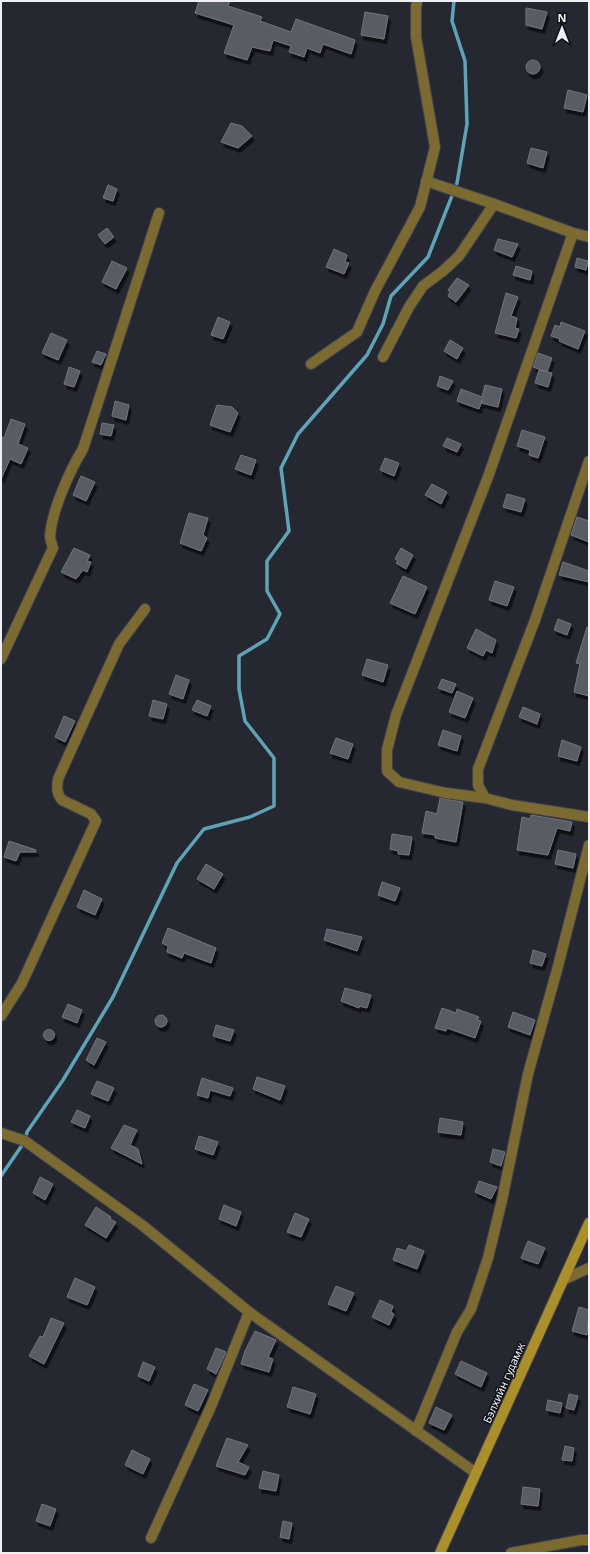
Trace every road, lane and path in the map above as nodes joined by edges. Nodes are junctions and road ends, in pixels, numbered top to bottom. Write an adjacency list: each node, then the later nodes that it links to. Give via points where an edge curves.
1 (417, 1): 2 (street, via 416,37 435,147)
2 (426, 181): 3 (street); 8 (street, via 420,207 375,291 357,332)
3 (494, 204): 5 (street); 7 (street, via 459,256 423,286)
4 (159, 213): 11 (street, via 83,449 72,468 54,517 50,537 53,548)
5 (573, 233): 6 (street); 12 (street, via 488,477 396,715 387,750 387,771 399,782 446,793)
6 (589, 237)
7 (383, 357)
8 (311, 364)
9 (589, 461): 12 (street, via 535,620 478,769 478,785)
10 (145, 609): 15 (street, via 119,644 58,779 59,797 91,814 96,821 22,983)
11 (1, 659)
12 (485, 798): 13 (street)
13 (589, 817)
14 (589, 845): 21 (street, via 528,1074 488,1258 471,1309 457,1332)
15 (1, 1016)
16 (1, 1133): 20 (street, via 25,1141 142,1225)
17 (589, 1223): 19 (main road, Бэлхийн гудамж)
18 (589, 1268): 19 (street)
19 (563, 1280): 22 (main road, Бэлхийн гудамж)
20 (249, 1312): 21 (street); 23 (street, via 212,1404)
21 (416, 1431): 22 (street)
22 (476, 1473): 25 (main road, Бэлхийн гудамж)
23 (151, 1538)
24 (589, 1540): 26 (street)
25 (440, 1553)
26 (511, 1553)

